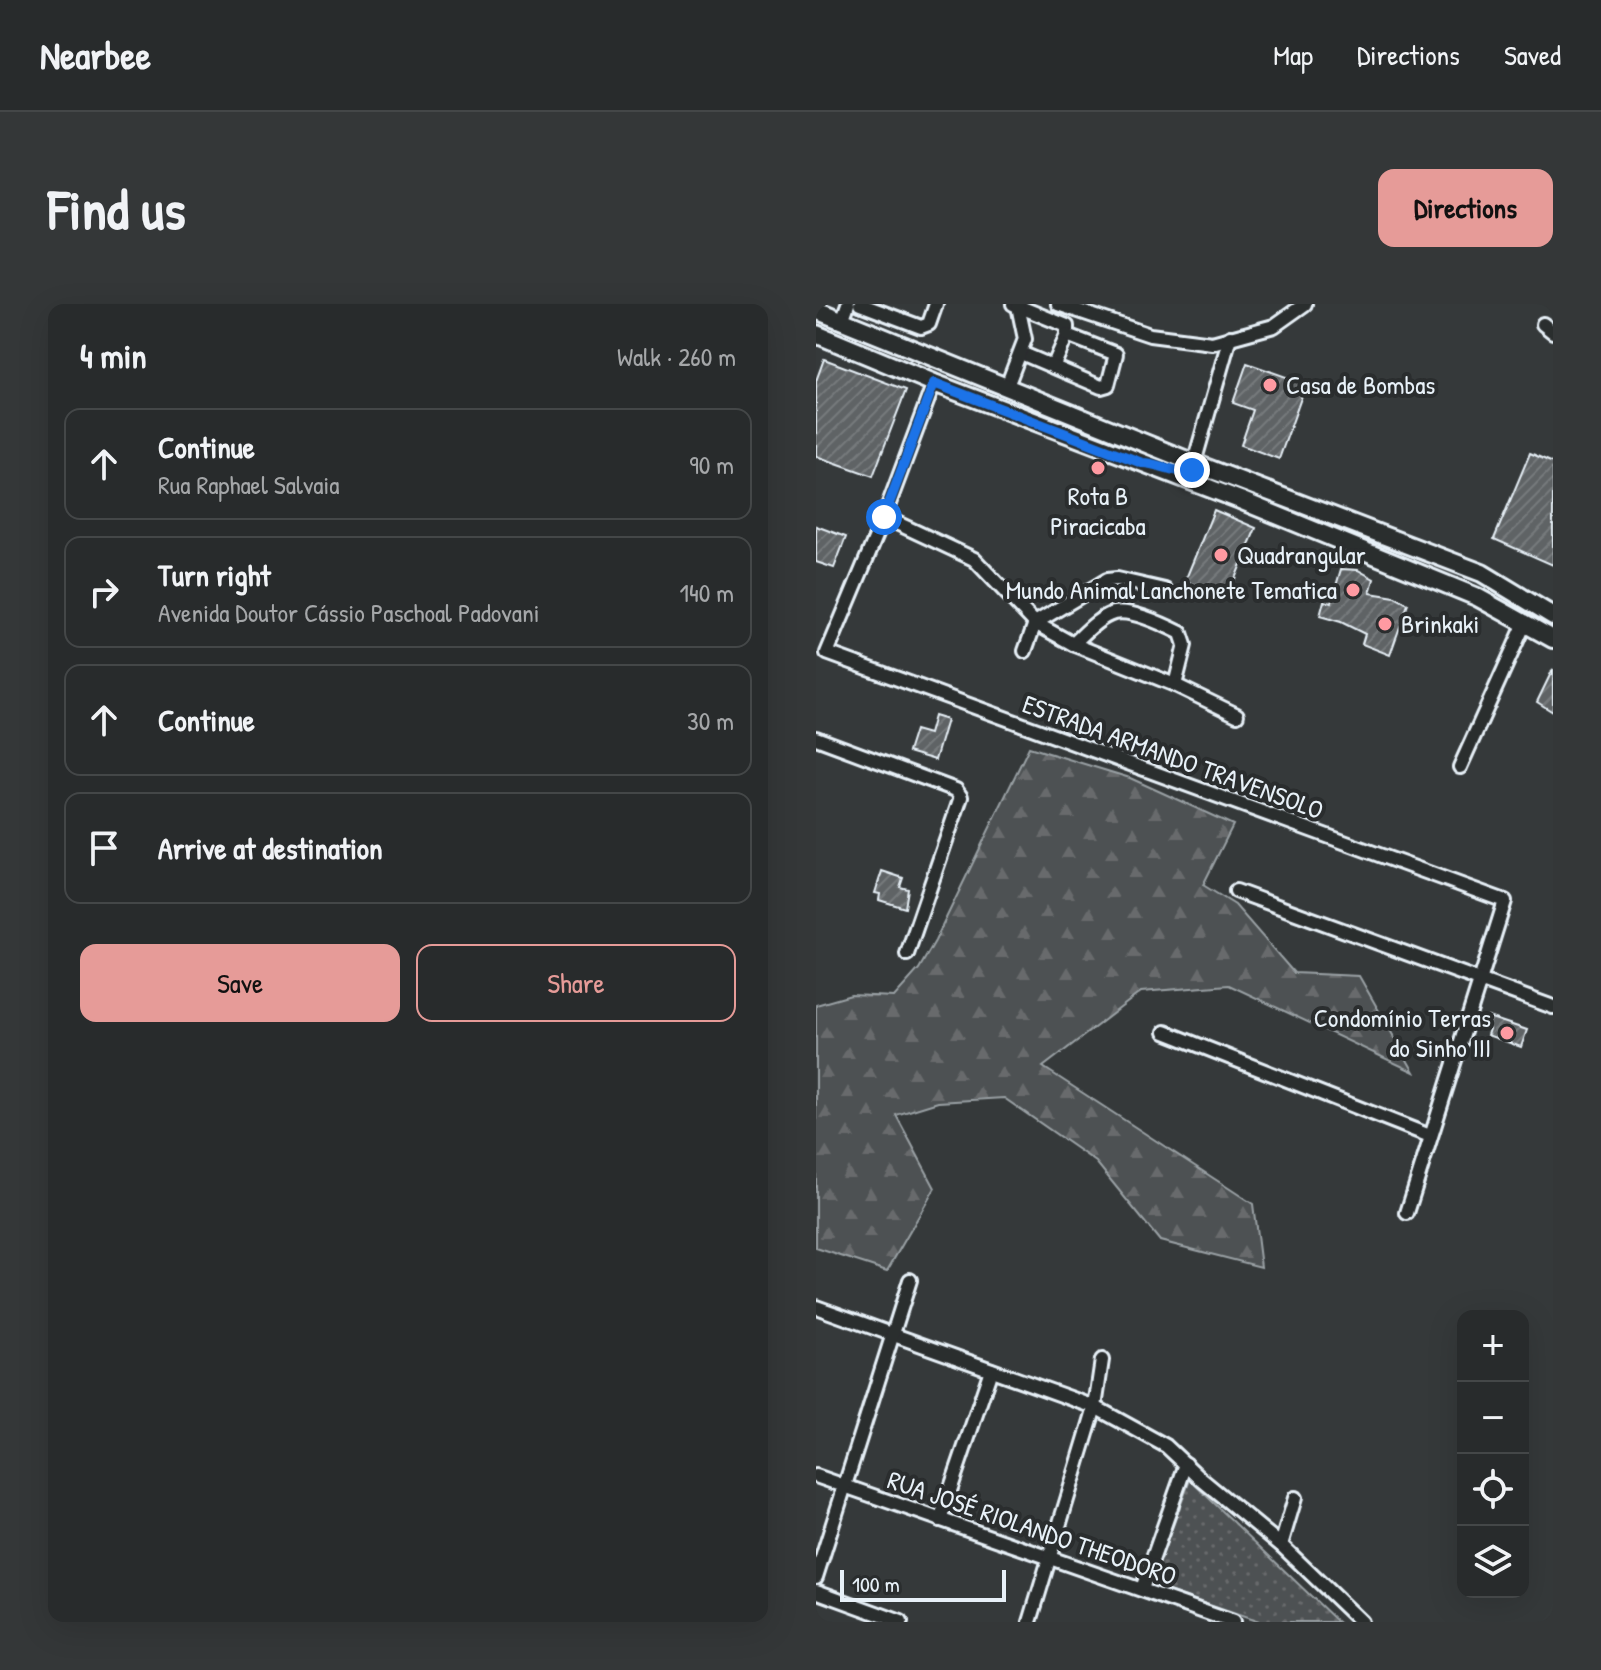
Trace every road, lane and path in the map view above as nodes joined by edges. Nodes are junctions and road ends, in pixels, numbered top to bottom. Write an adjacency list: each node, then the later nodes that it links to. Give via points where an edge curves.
1 (848, 304): 9 (street)
2 (860, 304): 3 (street, via 921,327 929,324)
3 (936, 304)
4 (1058, 304): 7 (street)
5 (1305, 304): 12 (street, via 1274,326)
6 (1015, 305): 11 (street, via 1067,326); 13 (street, via 1025,335)
7 (1088, 309): 12 (street, via 1150,335 1212,343)
8 (816, 310): 9 (main road)
9 (842, 321): 16 (main road)
10 (816, 334): 15 (main road)
11 (1067, 335): 14 (street); 14 (street, via 1116,354 1108,385 1101,387)
12 (1230, 337): 18 (street)
13 (1021, 353): 14 (street); 16 (street)
14 (1053, 367)
15 (934, 383): 17 (main road); 19 (street)
16 (1007, 386): 18 (main road)
17 (1142, 463): 18 (main road, via 1188,472); 23 (main road, via 1477,597)
18 (1194, 463): 21 (main road, via 1482,573)
19 (884, 517): 22 (street, via 974,559); 35 (street, ESTRADA ARMANDO TRAVENSOLO, via 827,653 1505,901)
20 (1165, 590): 22 (street, via 1107,580)
21 (1553, 616)
22 (1035, 623): 25 (street); 26 (street)
23 (1525, 623): 24 (main road); 30 (street)
24 (1553, 639)
25 (1073, 644): 27 (street); 27 (street, via 1118,612 1157,621 1184,639)
26 (1025, 651)
27 (1175, 685): 29 (street)
28 (1467, 708): 30 (street)
29 (1237, 715)
30 (1481, 715): 32 (street)
31 (816, 738): 34 (street, via 956,790 961,797)
32 (1460, 767)
33 (1236, 891): 35 (street)
34 (907, 954)
35 (1480, 980): 36 (street); 38 (street)
36 (1553, 1007)
37 (1165, 1032): 38 (street)
38 (1430, 1136): 39 (street)
39 (1407, 1213)
40 (910, 1280): 42 (street)
41 (816, 1307): 42 (street)
42 (892, 1335): 44 (street); 48 (street)
43 (1102, 1360): 45 (street)
44 (991, 1370): 45 (street); 50 (street)
45 (1095, 1407): 46 (street, via 1166,1446); 52 (street)
46 (1186, 1464): 51 (street); 54 (street)
47 (816, 1476): 48 (street, RUA JOSÉ RIOLANDO THEODORO)
48 (845, 1486): 50 (street, RUA JOSÉ RIOLANDO THEODORO); 53 (street)
49 (1295, 1498): 51 (street)
50 (940, 1520): 52 (street, RUA JOSÉ RIOLANDO THEODORO)
51 (1281, 1545): 59 (street)
52 (1048, 1558): 54 (street, RUA JOSÉ RIOLANDO THEODORO); 57 (street)
53 (816, 1577)
54 (1142, 1589): 58 (street, RUA JOSÉ RIOLANDO THEODORO)
55 (816, 1591): 56 (street)
56 (901, 1622)
57 (1030, 1622)
58 (1233, 1622)
59 (1361, 1622)

